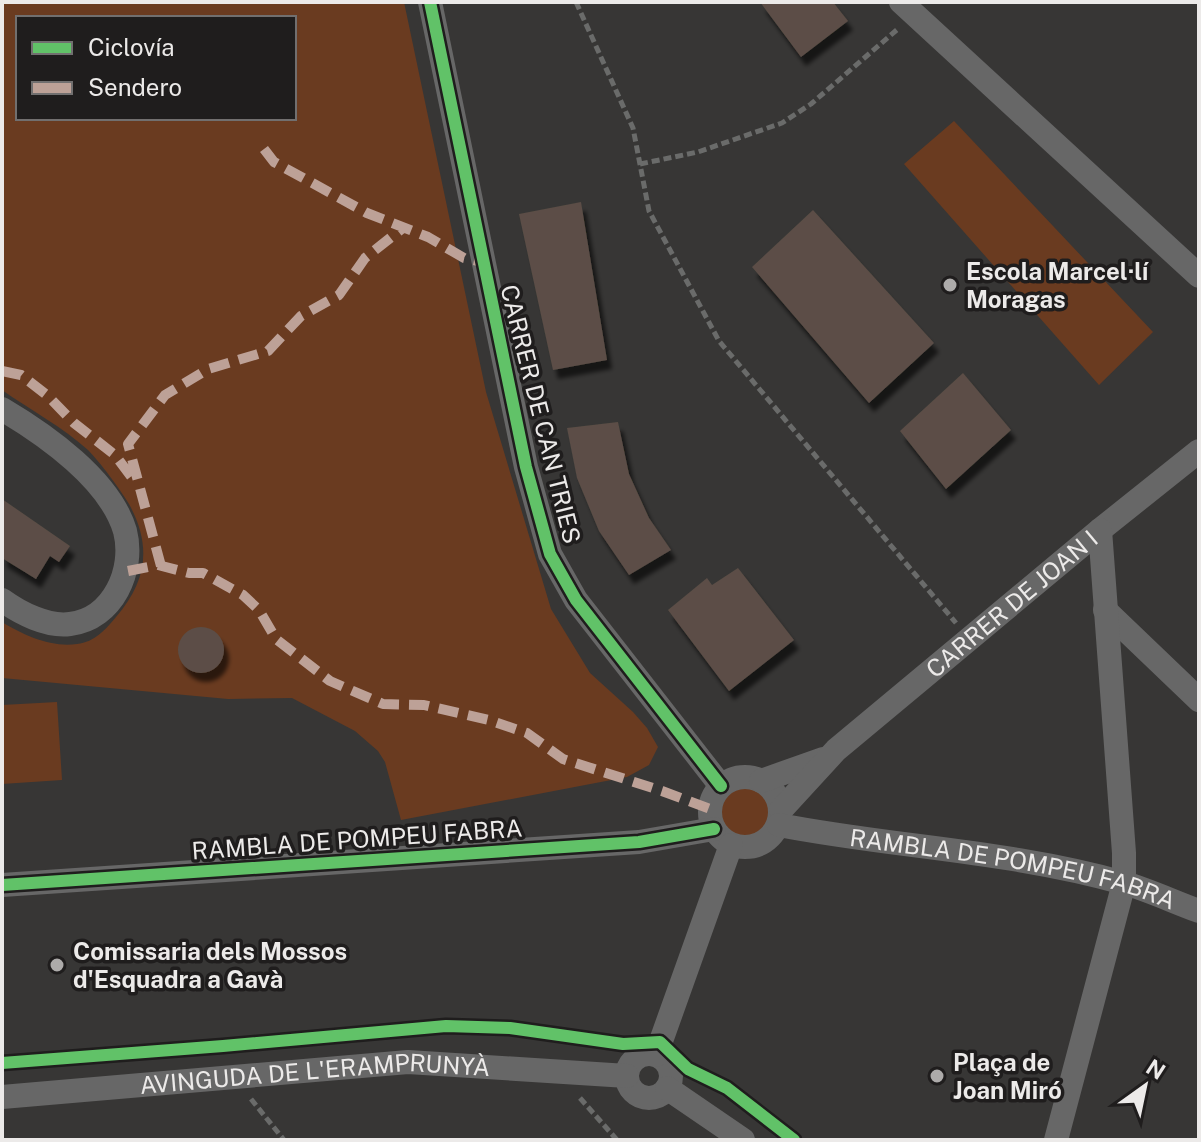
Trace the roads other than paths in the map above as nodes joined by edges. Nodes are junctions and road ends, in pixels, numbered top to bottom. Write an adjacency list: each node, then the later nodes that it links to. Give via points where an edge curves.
1 (430, 2): 12 (street, CARRER DE CAN TRIES, via 526,467 550,554 576,600)
2 (908, 8): 3 (street)
3 (1199, 276)
4 (2, 409): 7 (street, via 77,463 107,496 124,531 128,571 104,607 69,625 32,617)
5 (1199, 451): 6 (street, CARRER DE JOAN I)
6 (1100, 530): 8 (street); 10 (street, CARRER DE JOAN I)
7 (2, 600)
8 (1105, 610): 9 (street); 15 (street)
9 (1199, 700)
10 (827, 758): 11 (street, CARRER DE JOAN I); 13 (street, CARRER DE JOAN I)
11 (761, 781): 12 (street, via 746,776); 13 (street, via 773,789)
12 (721, 786): 14 (street, via 710,809)
13 (780, 818): 14 (street, via 764,843 750,847); 15 (street, RAMBLA DE POMPEU FABRA, via 839,837 1017,861)
14 (722, 837): 16 (street, RAMBLA DE POMPEU FABRA); 18 (street)
15 (1124, 883): 17 (street, RAMBLA DE POMPEU FABRA); 23 (street)
16 (2, 885)
17 (1199, 911)
18 (656, 1055): 19 (street, via 636,1058); 20 (street, via 670,1069)
19 (627, 1076): 20 (street, via 641,1096 656,1096); 21 (street, AVINGUDA DE L'ERAMPRUNYÀ, via 408,1062)
20 (667, 1088): 22 (street)
21 (2, 1097)
22 (743, 1140)
23 (1056, 1140)

